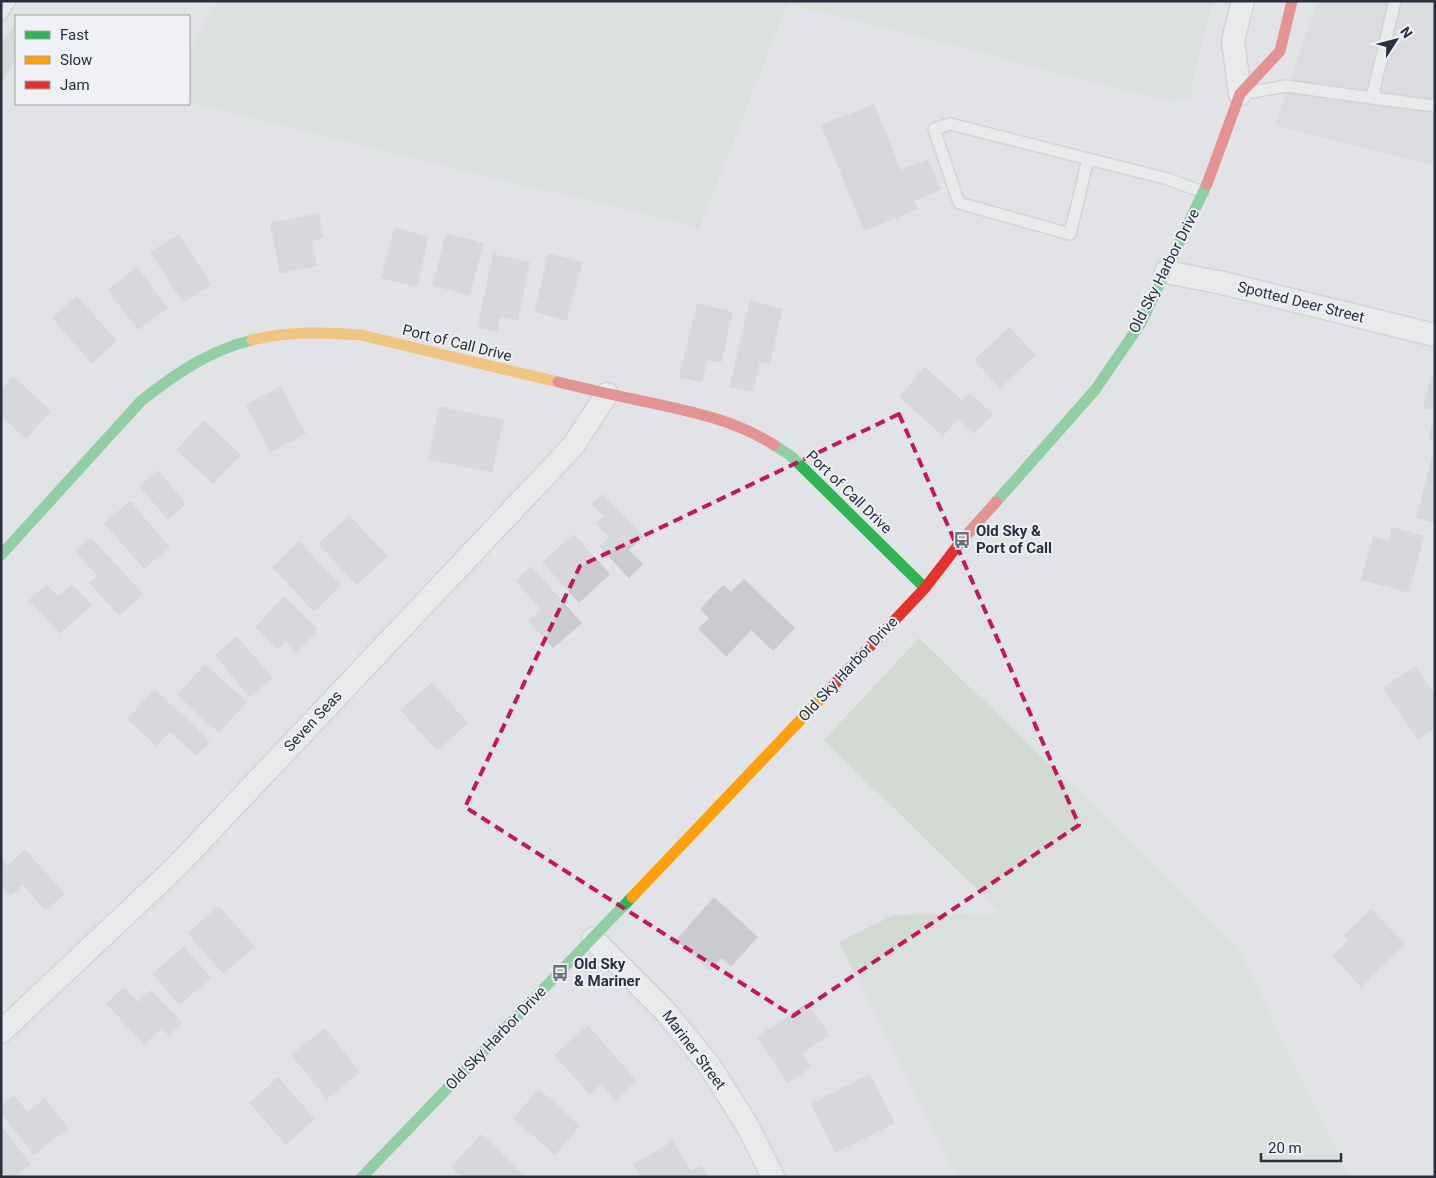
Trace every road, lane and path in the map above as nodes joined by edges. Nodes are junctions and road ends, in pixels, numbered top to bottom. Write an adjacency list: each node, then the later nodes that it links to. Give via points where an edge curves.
1 (10, 1): 5 (lane)
2 (1243, 1): 6 (street, Old Sky Harbor Drive, via 1233,41)
3 (1292, 1): 6 (street, Old Sky Harbor Drive, via 1280,51)
4 (1396, 1): 7 (lane)
5 (1, 14)
6 (1240, 94): 7 (lane, via 1286,86); 10 (street, Old Sky Harbor Drive)
7 (1372, 98): 8 (lane)
8 (1435, 106)
9 (1088, 159): 9 (lane, via 950,124 934,130 958,203 1070,234); 10 (lane, via 1168,178)
10 (1203, 192): 11 (street, Old Sky Harbor Drive)
11 (1166, 272): 12 (street, Spotted Deer Street); 15 (street, Old Sky Harbor Drive, via 1141,323 1095,390 962,540)
12 (1435, 335)
13 (607, 394): 14 (street, Port of Call Drive, via 361,335 308,331 256,338 206,356 161,384); 15 (street, Port of Call Drive, via 680,409 760,436 791,456); 17 (street, Seven Seas, via 573,446 176,867)
14 (1, 555)
15 (925, 588): 16 (street, Old Sky Harbor Drive)
16 (593, 940): 18 (street, Old Sky Harbor Drive); 19 (street, Mariner Street, via 666,1011 709,1065 747,1125)
17 (1, 1032)
18 (362, 1177)
19 (773, 1177)

